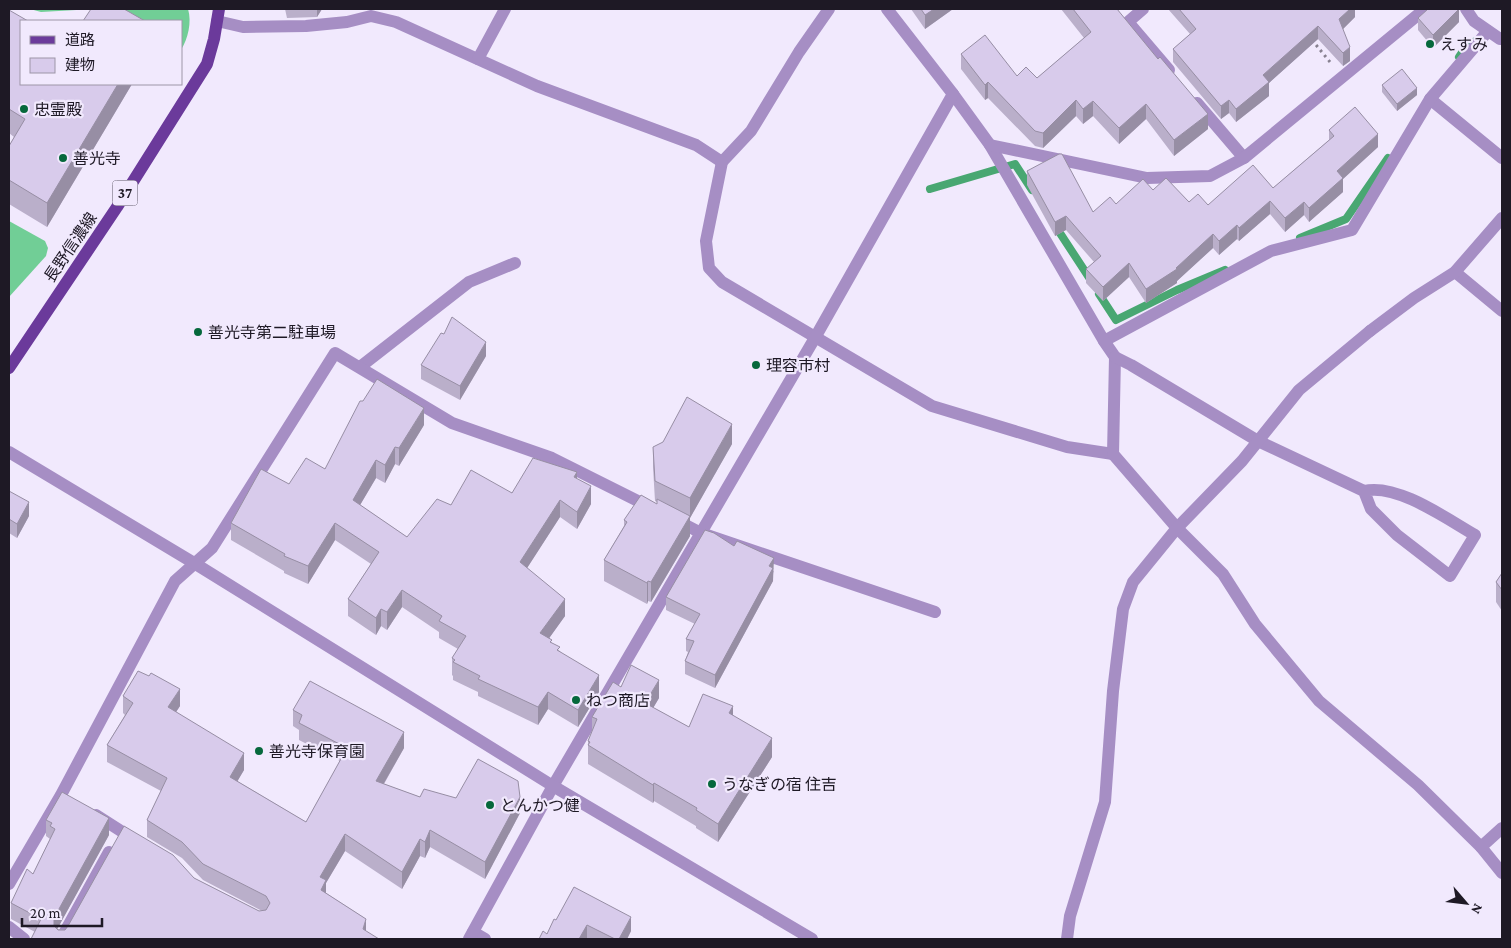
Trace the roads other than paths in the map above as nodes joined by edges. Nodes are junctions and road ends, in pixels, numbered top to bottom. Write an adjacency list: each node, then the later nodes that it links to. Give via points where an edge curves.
1 (505, 9): 11 (street)
2 (829, 9): 17 (street, via 751,131)
3 (887, 9): 12 (street)
4 (1143, 9): 15 (street, via 1128,22)
5 (1425, 9): 15 (street)
6 (1466, 9): 9 (street, via 1474,21)
7 (372, 12): 8 (street, via 347,22 306,26 243,26); 11 (street)
8 (218, 15): 26 (main road, 長野信濃線 / 37, via 206,64 117,207)
9 (1488, 31): 10 (street); 13 (street)
10 (1502, 39)
11 (478, 59): 17 (street, via 537,86 696,145)
12 (953, 94): 14 (street); 22 (street)
13 (1430, 99): 16 (street); 23 (street, via 1352,230 1271,251)
14 (990, 145): 15 (street, via 1147,178 1210,176); 23 (street)
15 (1244, 158)
16 (1502, 158)
17 (722, 162): 22 (street, via 706,241 709,268 722,282)
18 (1502, 218): 20 (street)
19 (515, 263): 25 (street, via 469,282)
20 (1455, 272): 21 (street); 27 (street, via 1370,330 1299,390)
21 (1502, 311)
22 (816, 336): 29 (street, via 932,406 1067,447); 32 (street)
23 (1104, 341): 24 (street)
24 (1115, 357): 27 (street); 29 (street)
25 (360, 367): 32 (street, via 452,423 552,458); 33 (street, via 335,353 212,548)
26 (9, 368)
27 (1258, 441): 30 (street); 31 (street)
28 (9, 452): 33 (street)
29 (1113, 454): 31 (street)
30 (1364, 491): 30 (street, via 1373,489 1405,496 1475,535 1450,576 1396,535 1371,509)
31 (1176, 528): 38 (street, via 1223,574 1255,624 1319,700 1418,785); 47 (street, via 1133,582 1123,608 1105,802 1070,916)
32 (701, 533): 34 (street); 35 (street)
33 (194, 564): 35 (street); 40 (street, via 175,581 65,797)
34 (935, 612)
35 (553, 786): 42 (street); 46 (street)
36 (84, 808): 44 (street, via 125,833)
37 (1502, 828): 38 (street)
38 (1481, 847): 39 (street)
39 (1502, 873)
40 (9, 884)
41 (9, 927): 43 (street)
42 (471, 935): 45 (street)
43 (24, 939)
44 (61, 939)
45 (485, 939)
46 (812, 939)
47 (1067, 939)

